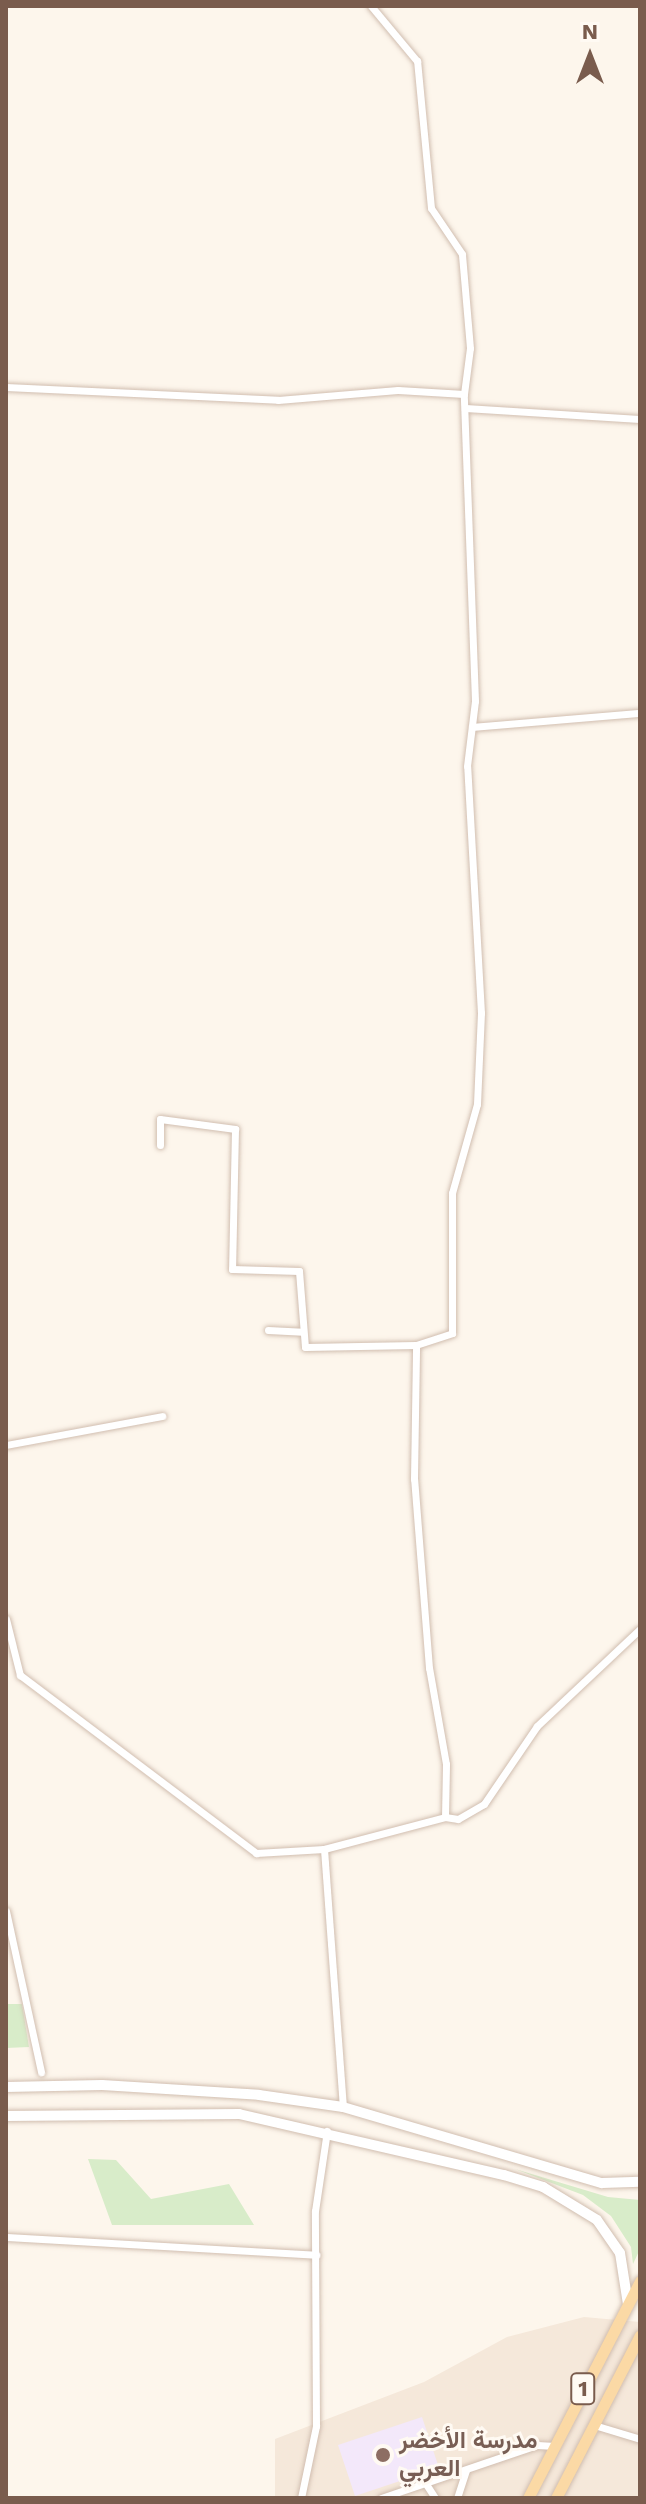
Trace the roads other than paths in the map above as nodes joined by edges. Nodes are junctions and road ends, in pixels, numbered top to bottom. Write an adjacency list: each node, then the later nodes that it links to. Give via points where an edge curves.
1 (371, 6): 3 (street, via 417,61 431,208 458,244 465,267 470,348)
2 (6, 387): 3 (street, via 278,400 398,390)
3 (464, 394): 4 (street)
4 (465, 408): 5 (street); 7 (street, via 475,592)
5 (640, 419)
6 (640, 713): 7 (street)
7 (472, 727): 11 (street, via 467,766 481,1013 477,1104 452,1193 452,1333)
8 (160, 1145): 10 (street, via 160,1119 235,1129 232,1269 299,1271)
9 (268, 1330): 10 (street)
10 (302, 1332): 11 (street, via 305,1347)
11 (416, 1345): 16 (street, via 414,1479 429,1668 446,1764)
12 (162, 1416): 13 (street)
13 (6, 1445)
14 (6, 1619): 17 (street, via 20,1675 256,1853)
15 (640, 1629): 16 (street, via 537,1726 484,1804 458,1819)
16 (445, 1817): 17 (street)
17 (324, 1849): 21 (street)
18 (6, 1911): 19 (street)
19 (41, 2072)
20 (6, 2087): 21 (main road, via 206,2090)
21 (343, 2107): 24 (main road)
22 (6, 2116): 23 (main road, via 239,2114)
23 (327, 2131): 25 (main road); 28 (street)
24 (506, 2159): 25 (main road); 26 (main road, via 602,2183)
25 (504, 2175): 30 (main road, via 543,2187 597,2220 620,2253)
26 (640, 2182)
27 (6, 2237): 28 (street)
28 (316, 2255): 37 (street, via 316,2426)
29 (640, 2281): 30 (main road, 1)
30 (628, 2304): 34 (main road, 1)
31 (640, 2335): 32 (main road, 1)
32 (594, 2425): 33 (street); 42 (main road, 1)
33 (640, 2439)
34 (555, 2446): 35 (street, via 537,2445); 41 (main road, 1)
35 (466, 2470): 36 (street); 40 (street)
36 (426, 2484): 38 (street); 39 (street)
37 (301, 2498)
38 (381, 2498)
39 (435, 2498)
40 (457, 2498)
41 (528, 2498)
42 (556, 2498)

